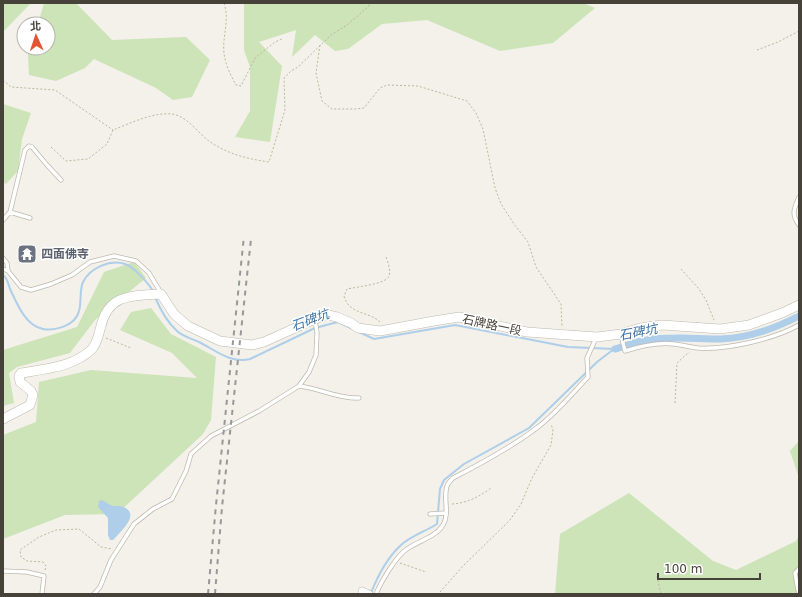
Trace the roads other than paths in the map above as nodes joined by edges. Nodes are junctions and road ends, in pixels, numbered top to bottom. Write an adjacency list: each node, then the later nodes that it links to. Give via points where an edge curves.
1 (61, 180): 3 (lane, via 32,146 29,146 25,150)
2 (799, 197): 6 (lane, via 793,209 794,218)
3 (10, 212): 4 (lane); 5 (lane)
4 (30, 218)
5 (3, 219)
6 (799, 225)
7 (3, 258): 9 (lane)
8 (3, 269): 9 (lane)
9 (8, 271): 10 (lane, via 21,287 31,290 72,275 90,262 114,256 136,261 149,273)
10 (161, 294): 12 (street, 石牌路一段, via 179,319 220,341 252,345); 18 (street, via 131,296 115,301 103,318 94,348 70,363 21,373 20,382 33,395 30,405)
11 (799, 305): 14 (street, 石牌路一段, via 782,314 749,325 720,329 662,325)
12 (315, 319): 15 (street, 石牌路一段, via 328,315 358,328 380,331 458,317 527,332); 16 (lane, via 316,355 310,372)
13 (799, 325): 14 (lane, via 765,338 723,348 656,343 625,351)
14 (621, 334): 15 (street, 石牌路一段)
15 (597, 337): 19 (lane, via 587,358 588,377 539,427 453,478 448,485)
16 (299, 386): 17 (lane); 26 (lane, via 211,436 191,454 186,471 172,499 153,509 134,524 111,560 100,587)
17 (359, 398)
18 (3, 419)
19 (446, 513): 20 (lane); 28 (lane, via 442,527 406,549 380,583)
20 (430, 514)
21 (799, 569): 24 (lane, via 795,573)
22 (3, 571): 25 (lane, via 44,576)
23 (362, 591): 27 (street)
24 (799, 592)
25 (42, 594)
26 (94, 594)
27 (369, 594)
28 (376, 594)

